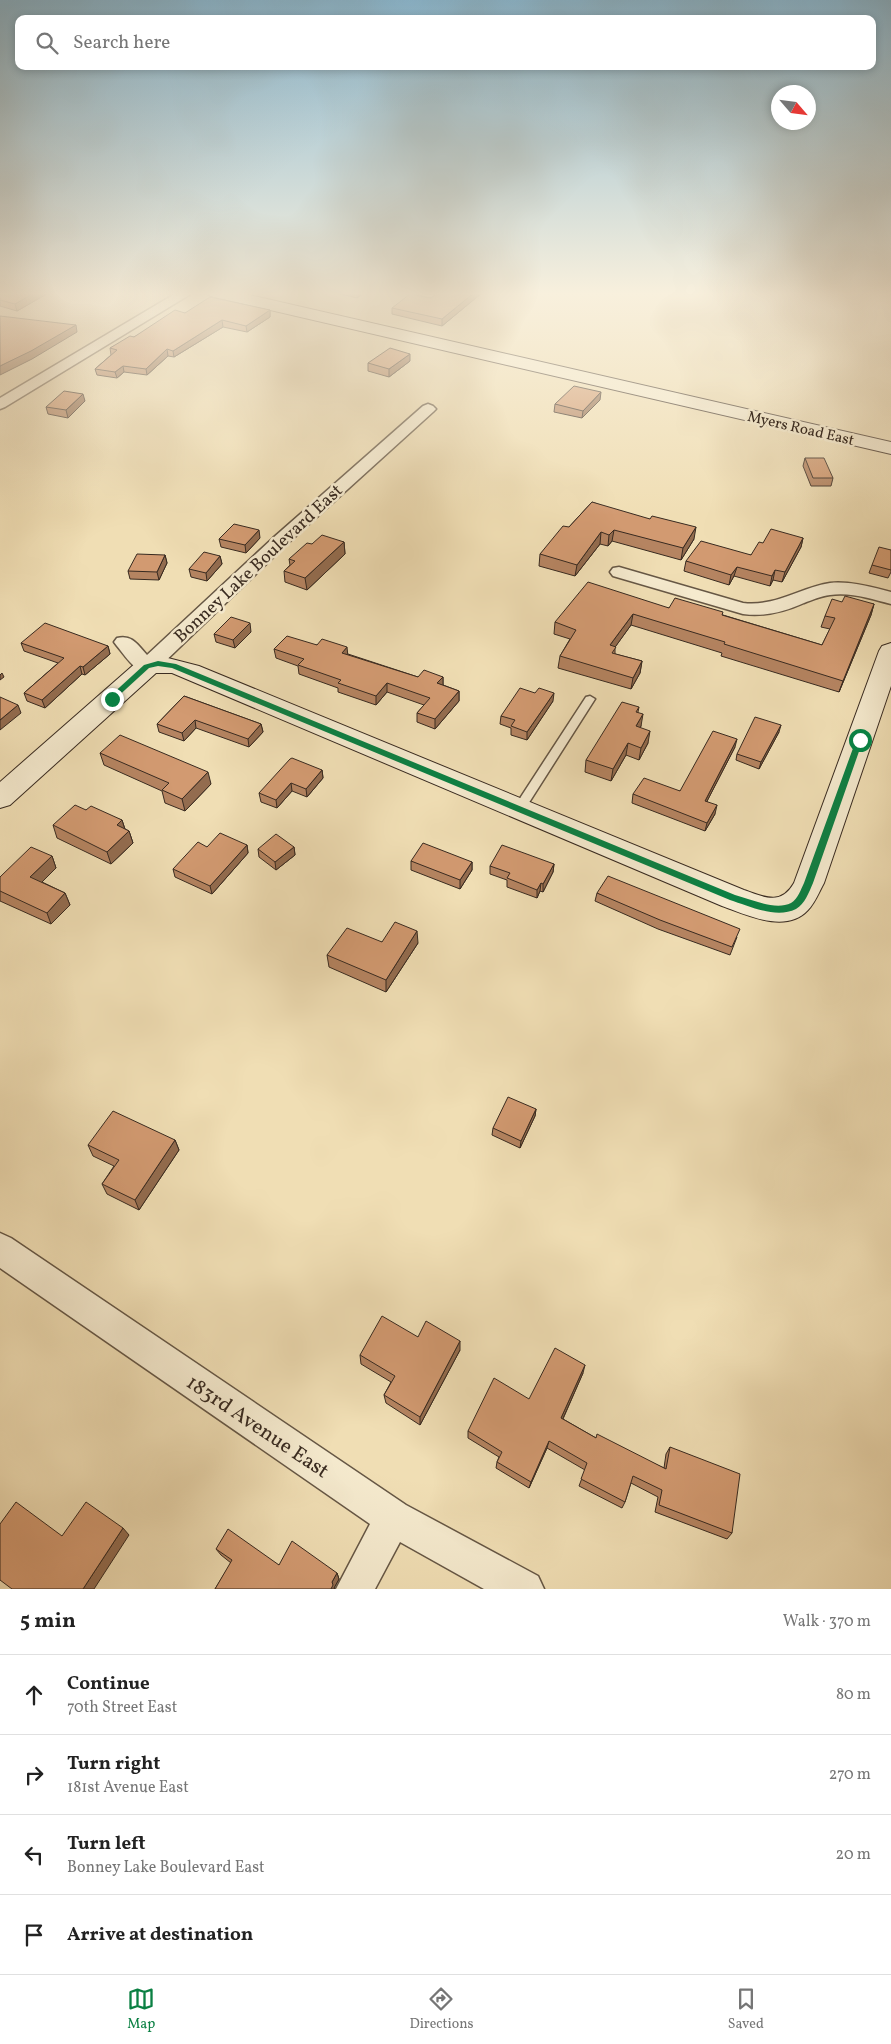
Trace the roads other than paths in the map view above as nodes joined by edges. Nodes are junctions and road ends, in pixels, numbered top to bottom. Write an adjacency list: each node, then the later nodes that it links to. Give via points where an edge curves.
1 (64, 366): 3 (street)
2 (544, 366): 5 (street, Myers Road East)
3 (0, 404)
4 (428, 409): 10 (street, Bonney Lake Boulevard East, via 279,542)
5 (891, 448)
6 (619, 572): 7 (street, via 747,609 778,607 833,588)
7 (891, 598)
8 (124, 642): 10 (street)
9 (891, 651): 13 (street, via 809,883 793,906 764,908 733,898)
10 (147, 667): 12 (street, Bonney Lake Boulevard East); 13 (street, via 158,664 182,669)
11 (590, 699): 13 (lane)
12 (0, 798)
13 (519, 809)
14 (0, 1249): 15 (street, 183rd Avenue East)
15 (393, 1518): 16 (street); 17 (street, 183rd Avenue East)
16 (355, 1589)
17 (525, 1589)

